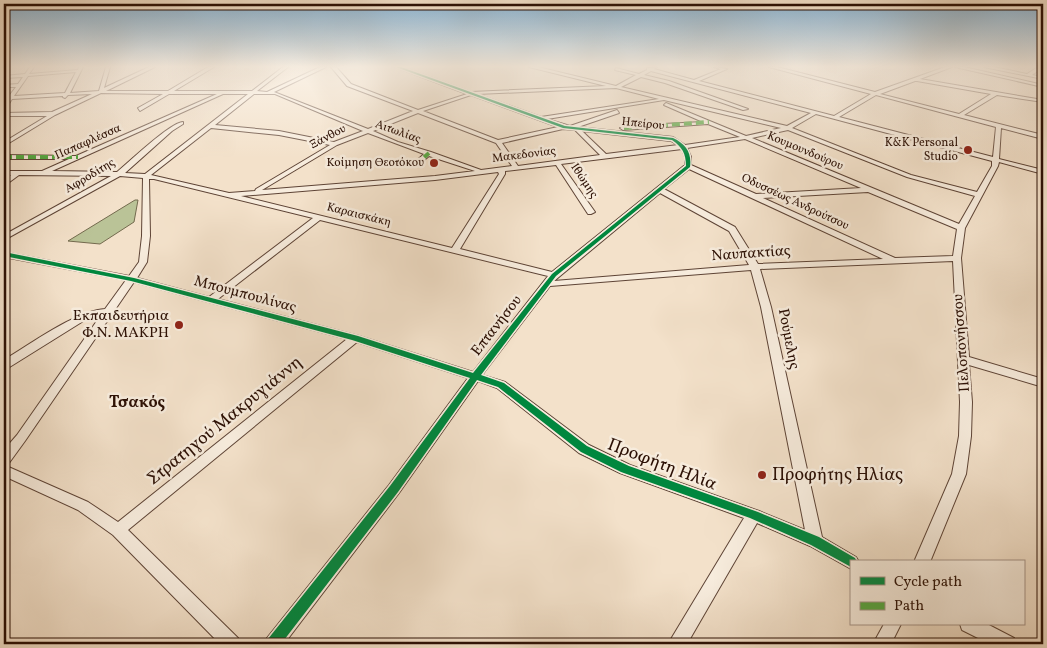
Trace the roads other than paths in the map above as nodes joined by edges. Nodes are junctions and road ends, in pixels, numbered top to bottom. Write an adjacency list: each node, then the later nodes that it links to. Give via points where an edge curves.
1 (11, 97): 23 (street)
2 (65, 97): 22 (street)
3 (90, 97): 30 (street)
4 (159, 97): 24 (street)
5 (213, 97): 52 (street, Παπαφλέσσα)
6 (246, 97): 36 (street)
7 (286, 97): 41 (street, Αιτωλίας)
8 (383, 97): 27 (street)
9 (463, 97): 27 (street, Ξάνθου)
10 (482, 97): 32 (street, Ηπείρου)
11 (649, 97): 20 (street, Κουμουνδούρου)
12 (656, 97): 19 (street)
13 (712, 97): 26 (street)
14 (756, 97): 28 (street)
15 (869, 97): 33 (street)
16 (888, 97): 31 (street)
17 (989, 97): 31 (street)
18 (1021, 97): 21 (street)
19 (668, 100): 20 (street); 40 (street)
20 (658, 101): 25 (street); 34 (street, Κουμουνδούρου)
21 (1043, 101)
22 (62, 105)
23 (4, 107)
24 (140, 109)
25 (621, 109): 32 (street); 39 (street)
26 (745, 109)
27 (419, 111): 41 (street, Ξάνθου); 45 (street)
28 (815, 113): 33 (street); 40 (street, Μακεδονίας)
29 (4, 114): 30 (street)
30 (53, 114): 46 (street)
31 (960, 115): 37 (street)
32 (540, 118): 38 (street, Ηπείρου)
33 (834, 118): 53 (street)
34 (709, 122): 42 (street); 44 (street, Κουμουνδούρου)
35 (181, 123): 64 (street, Αφροδίτης)
36 (210, 126): 47 (street, via 279,133); 65 (street)
37 (999, 126): 43 (street); 53 (street, Πελοπονήσσου)
38 (564, 127): 39 (street, Ηπείρου); 45 (street)
39 (574, 128): 42 (street, Ηπείρου); 50 (street)
40 (788, 128): 44 (street, Μακεδονίας); 72 (street, via 908,176)
41 (366, 131): 47 (street, Ξάνθου); 49 (street, Αιτωλίας)
42 (598, 131): 48 (street, Ηπείρου, via 670,138)
43 (1043, 137)
44 (746, 138): 48 (street, Μακεδονίας); 69 (street, Κουμουνδούρου)
45 (498, 142): 57 (street)
46 (4, 143)
47 (335, 144): 70 (street, Ξάνθου)
48 (685, 146): 50 (street, Μακεδονίας); 56 (street, via 689,154)
49 (429, 154): 55 (street); 59 (street, Αιτωλίας)
50 (604, 156): 54 (street, Μακεδονίας)
51 (4, 157): 52 (street)
52 (78, 157): 63 (street, Παπαφλέσσα)
53 (996, 161): 60 (street); 72 (street, Πελοπονήσσου)
54 (557, 162): 57 (street, Μακεδονίας); 75 (street, Ιθώμης)
55 (415, 165)
56 (688, 166): 68 (street, Επτανήσου); 73 (street, Οδυσσέως Ανδρούτσου)
57 (516, 167): 58 (street, Μακεδονίας)
58 (501, 169): 59 (street, Μακεδονίας); 79 (street, via 502,174)
59 (482, 172): 67 (street, Μακεδονίας)
60 (1043, 172)
61 (4, 173): 62 (street, Καραισκάκη)
62 (18, 173): 63 (street, Καραισκάκη); 66 (street)
63 (42, 173): 64 (street, Καραισκάκη)
64 (119, 174): 65 (street, Καραισκάκη); 78 (street, Αφροδίτης)
65 (146, 178): 71 (street, Καραισκάκη); 84 (street, via 145,256)
66 (4, 184)
67 (276, 190): 70 (street, Μακεδονίας); 74 (street)
68 (660, 190): 83 (street, Ρούμελης, via 732,229); 85 (street, Επτανήσου, via 592,242)
69 (868, 190): 73 (street); 77 (street, Κουμουνδούρου)
70 (255, 192): 71 (street, Μακεδονίας)
71 (231, 194): 74 (street, Καραισκάκη)
72 (980, 195): 77 (street, Πελοπονήσσου)
73 (757, 196): 82 (street, Οδυσσέως Ανδρούτσου)
74 (257, 201): 76 (street, Καραισκάκη)
75 (591, 212)
76 (320, 216): 79 (street, Καραισκάκη); 86 (street)
77 (961, 228): 81 (street, Πελοπονήσσου)
78 (4, 238)
79 (455, 250): 85 (street, Καραισκάκη)
80 (4, 254): 84 (street, Μπουμπουλίνας)
81 (957, 258): 82 (street, Ναυπακτίας); 89 (street, Πελοπονήσσου)
82 (892, 260): 83 (street, Ναυπακτίας)
83 (755, 266): 85 (street, Ναυπακτίας); 97 (street, Ρούμελης)
84 (132, 279): 86 (street, Μπουμπουλίνας); 87 (street)
85 (551, 280): 91 (street, Επτανήσου)
86 (211, 300): 88 (street, Μπουμπουλίνας)
87 (109, 312): 90 (street, via 82,318); 93 (street)
88 (355, 338): 91 (street, Μπουμπουλίνας); 96 (street, Στρατηγού Μακρυγιάννη)
89 (963, 359): 92 (street); 98 (street, Πελοπονήσσου, via 965,436 959,474)
90 (4, 365)
91 (475, 377): 95 (street, Προφήτη Ηλία, via 501,385 584,449 625,469); 103 (street, Επτανήσου, via 394,489)
92 (1043, 383)
93 (4, 459)
94 (4, 470): 96 (street, via 83,506)
95 (754, 516): 97 (street, Προφήτη Ηλία); 104 (street)
96 (118, 530): 102 (street)
97 (815, 541): 99 (street, Προφήτη Ηλία)
98 (923, 560)
99 (850, 561)
100 (892, 626): 105 (street)
101 (972, 626): 106 (street)
102 (232, 644)
103 (273, 644)
104 (677, 644)
105 (882, 644)
106 (1008, 644)

